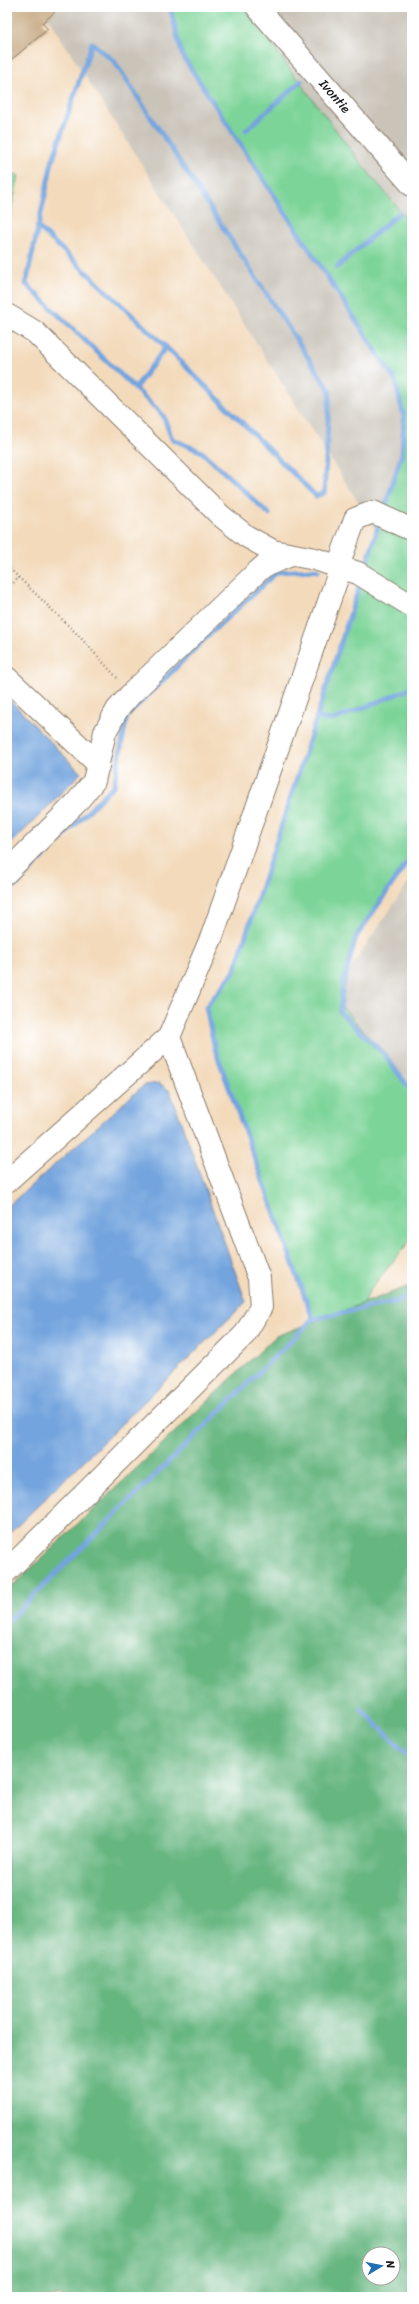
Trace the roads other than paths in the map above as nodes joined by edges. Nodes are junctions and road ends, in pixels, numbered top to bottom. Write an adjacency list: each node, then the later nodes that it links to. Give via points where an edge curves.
1 (257, 7): 2 (street, Ivontie)
2 (408, 172)
3 (7, 315): 5 (street, via 35,332 220,515 246,536 273,551)
4 (412, 530): 6 (street, via 373,512 355,519)
5 (291, 555): 6 (street); 9 (street, via 264,566 257,572 131,694 117,710 105,732)
6 (339, 566): 7 (street, via 376,583); 11 (street, via 212,936)
7 (412, 606)
8 (7, 678): 9 (street)
9 (98, 766): 10 (street, via 94,781 76,804)
10 (7, 872)
11 (169, 1037): 12 (street); 13 (street, via 259,1278 261,1307 245,1334)
12 (7, 1181)
13 (7, 1572)

